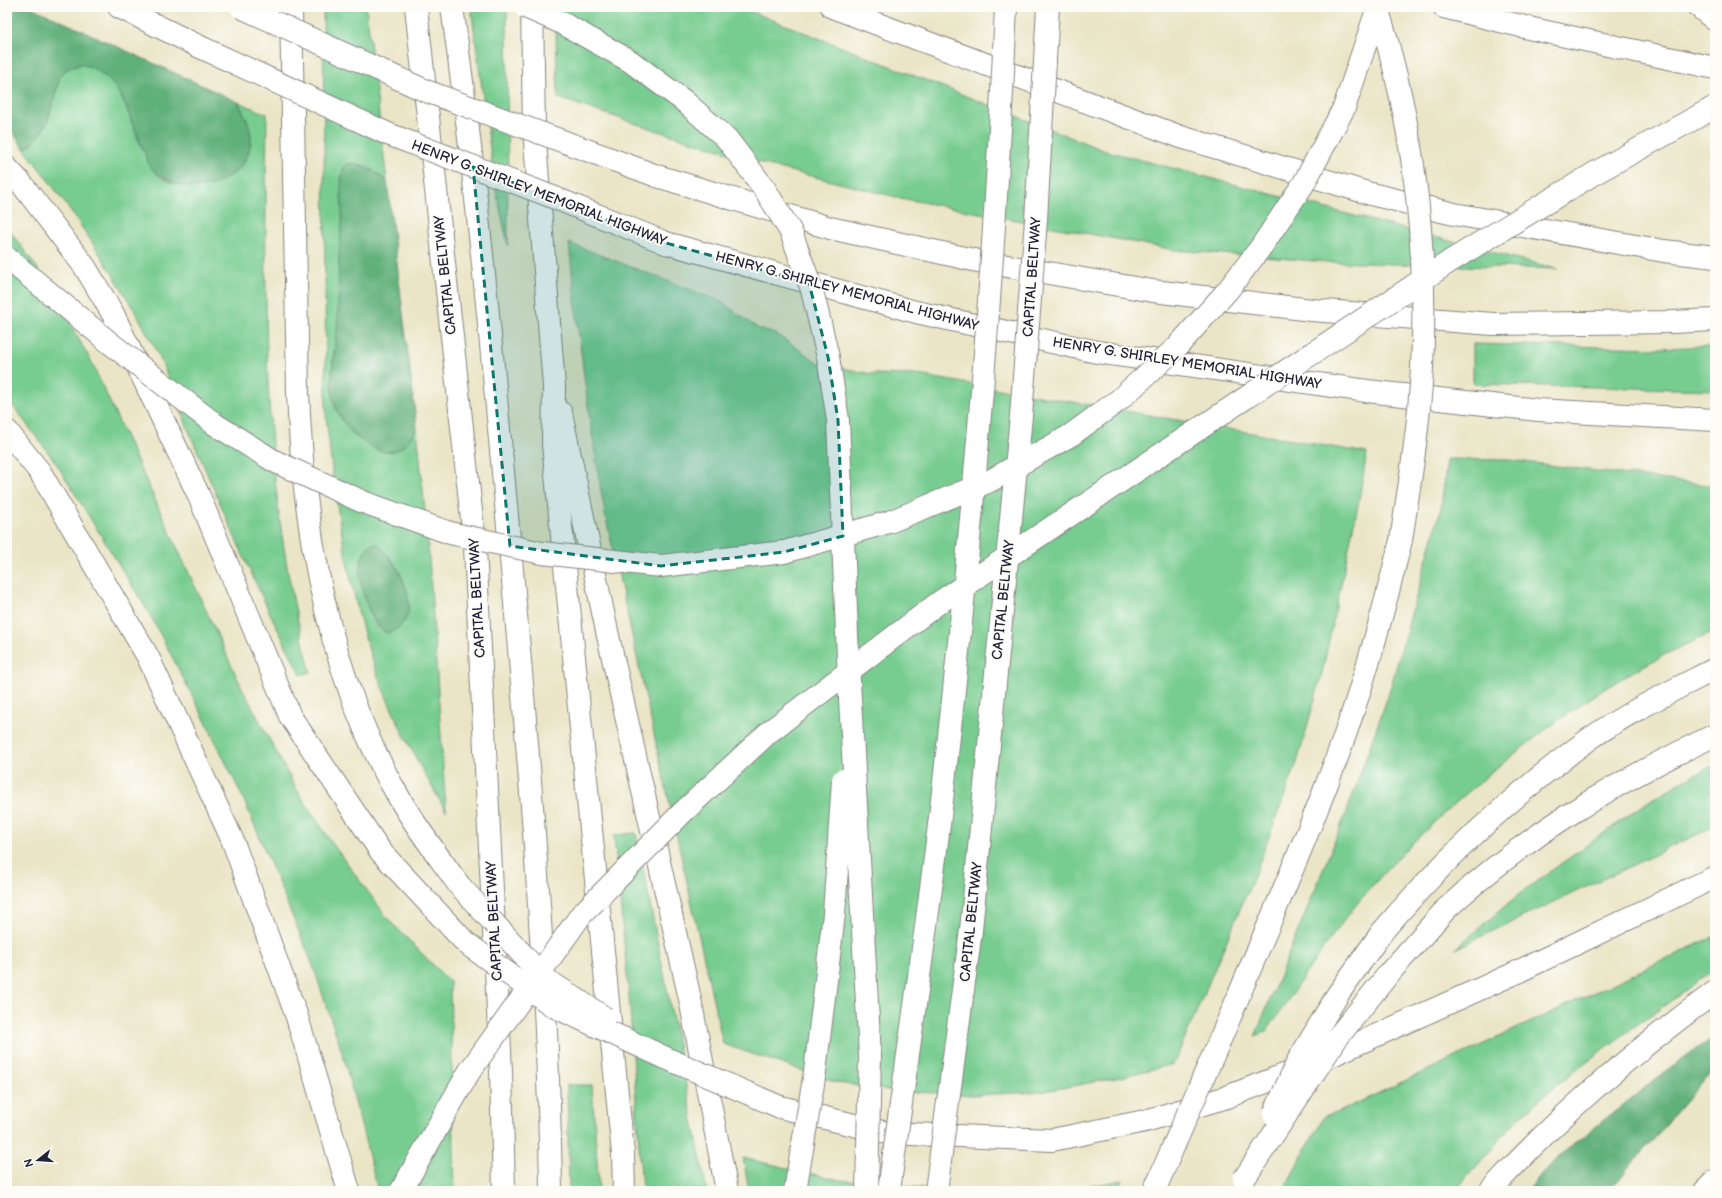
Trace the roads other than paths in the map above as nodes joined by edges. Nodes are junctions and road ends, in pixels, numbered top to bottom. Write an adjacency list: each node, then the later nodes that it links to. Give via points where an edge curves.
1 (119, 7): 22 (main road, HENRY G. SHIRLEY MEMORIAL HIGHWAY, bridge, via 388,134 666,243 916,312 1097,352 1375,392 1538,410)
2 (241, 7): 20 (main road, bridge, via 426,91 656,176 830,228 978,261 1154,291 1312,310 1492,324)
3 (291, 7): 29 (main road, bridge, via 300,450 310,531 326,606 346,679 374,748 400,800 459,885 544,978)
4 (416, 7): 34 (main road, CAPITAL BELTWAY, via 475,547 501,1071)
5 (452, 7): 35 (main road, via 470,133 521,676 539,907)
6 (525, 7): 25 (main road, bridge, via 562,23 630,61 684,100 727,140 764,188 791,232 812,290 828,357 838,420)
7 (532, 7): 21 (main road, via 534,129)
8 (832, 7): 18 (main road, via 1182,137 1371,194 1454,214 1664,251)
9 (1006, 7): 40 (main road, bridge, via 982,405 944,784)
10 (1048, 7): 41 (main road, CAPITAL BELTWAY, bridge, via 1036,220 1021,416 972,930)
11 (1377, 7): 19 (main road, bridge, via 1344,108 1304,183 1261,247 1228,290 1176,348 1130,390 1071,435 990,481 889,522 784,552 661,566 542,553 450,533 363,502 274,461 216,426 110,344); 42 (main road, bridge, via 1408,123 1419,199 1423,267 1422,368 1415,446 1401,540 1368,668 1340,749 1307,835)
12 (1444, 7): 15 (main road)
13 (1699, 7): 14 (main road)
14 (1715, 20)
15 (1715, 68)
16 (1715, 107): 33 (main road, bridge, via 1595,173 1452,260 938,604 769,732 682,813 581,915 469,1072)
17 (14, 175): 29 (main road, bridge, via 85,267 113,314 199,496 290,716 381,852 466,943 553,1006)
18 (1715, 257)
19 (7, 258)
20 (1715, 320)
21 (554, 387): 36 (main road, via 553,444 623,1154); 37 (main road, via 690,999)
22 (1715, 420)
23 (7, 431): 32 (main road, via 40,472 148,657 232,839 297,1017)
24 (1715, 668): 31 (main road, bridge, via 1646,705 1589,740 1458,848 1419,889 1382,932 1338,994 1298,1061)
25 (849, 681): 38 (main road, bridge, via 834,914 815,1072); 39 (main road, bridge, via 870,1056)
26 (1715, 735): 31 (main road, bridge, via 1664,759 1549,826 1481,877 1446,909 1337,1038)
27 (1715, 877): 29 (main road, bridge, via 1511,975 1310,1065 1224,1098 1145,1121 1052,1140 887,1133 780,1107)
28 (1715, 992): 43 (main road, via 1657,1034 1566,1113)
29 (668, 1059)
30 (1715, 1181): 44 (main road)
31 (1242, 1185)
32 (349, 1191)
33 (401, 1191)
34 (504, 1191)
35 (550, 1191)
36 (624, 1191)
37 (727, 1191)
38 (795, 1191)
39 (867, 1191)
40 (889, 1191)
41 (936, 1191)
42 (1154, 1191)
43 (1490, 1191)
44 (1705, 1191)

